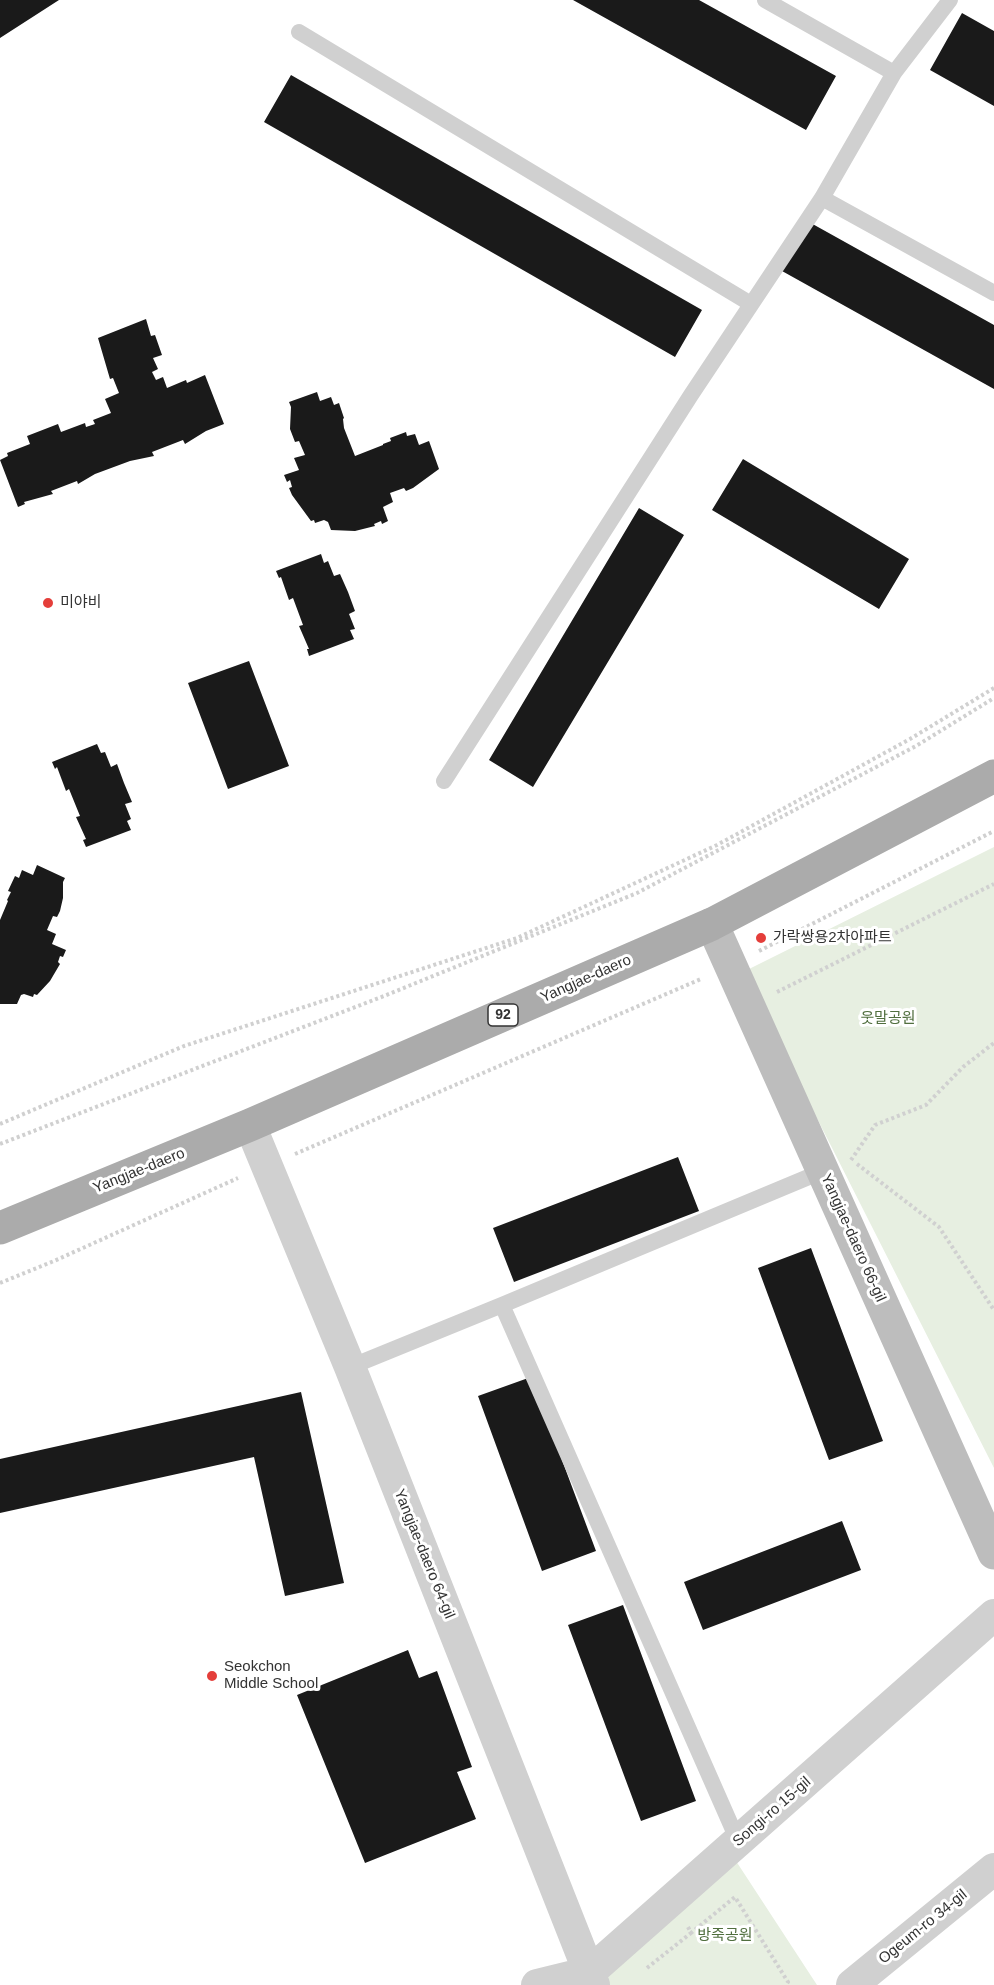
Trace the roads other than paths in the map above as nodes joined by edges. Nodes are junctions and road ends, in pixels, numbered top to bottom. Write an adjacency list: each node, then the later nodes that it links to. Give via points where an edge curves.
1 (765, 0): 4 (lane)
2 (950, 0): 4 (lane)
3 (300, 32): 7 (lane)
4 (894, 73): 5 (lane)
5 (822, 198): 6 (lane); 7 (lane)
6 (994, 293)
7 (751, 304): 9 (lane)
8 (994, 776): 10 (main road, Yangjae-daero / 92)
9 (444, 781)
10 (712, 924): 11 (main road, Yangjae-daero / 92); 12 (street, Yangjae-daero 66-gil)
11 (250, 1125): 13 (main road, Yangjae-daero / 92); 15 (street, Yangjae-daero 64-gil)
12 (837, 1166): 14 (lane); 16 (street, Yangjae-daero 66-gil)
13 (0, 1228)
14 (502, 1305): 15 (lane); 18 (lane)
15 (350, 1366): 20 (street, Yangjae-daero 64-gil)
16 (994, 1553)
17 (994, 1616): 18 (street, Songi-ro 15-gil)
18 (738, 1842): 20 (street, Songi-ro 15-gil)
19 (994, 1869): 22 (street, Ogeum-ro 34-gil)
20 (592, 1979): 21 (street, Songi-ro 15-gil)
21 (537, 1985)
22 (852, 1985)

